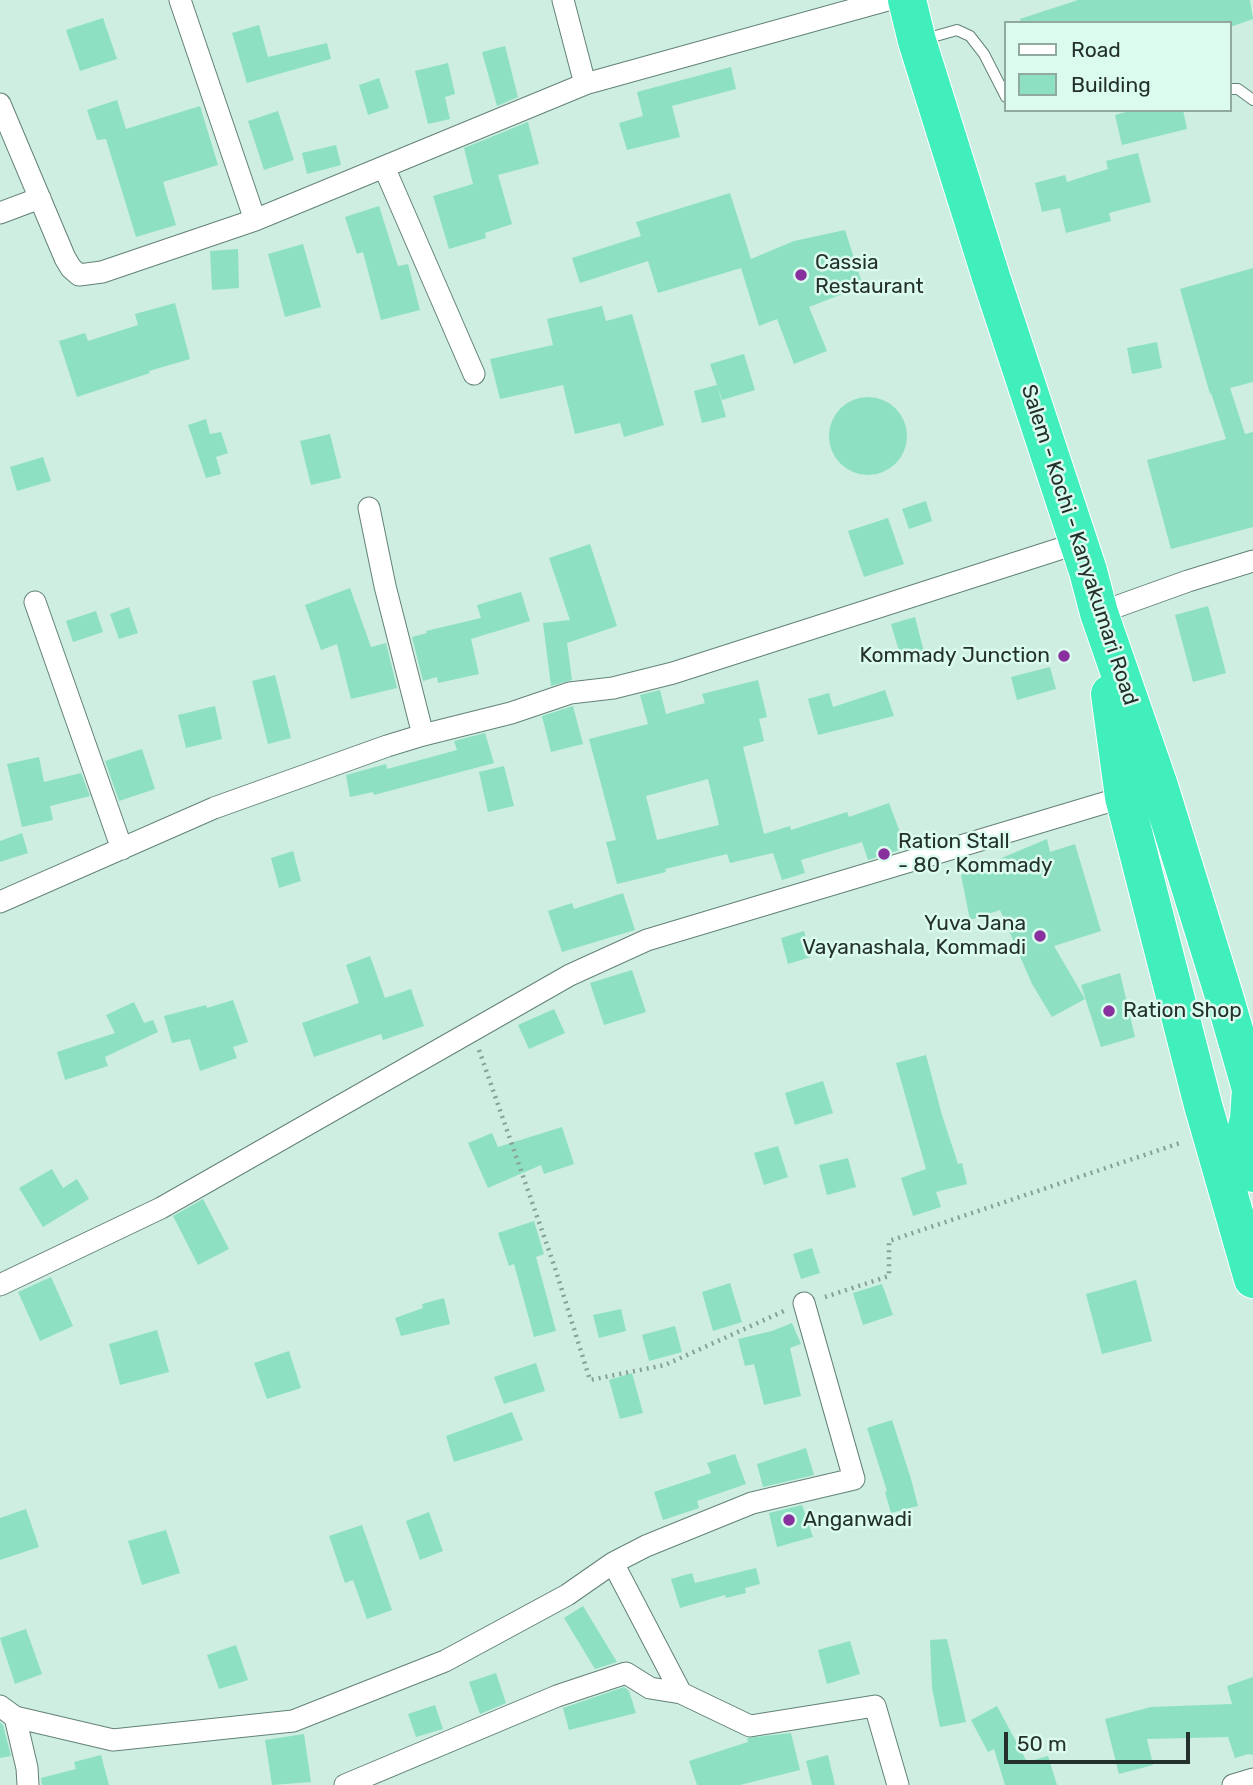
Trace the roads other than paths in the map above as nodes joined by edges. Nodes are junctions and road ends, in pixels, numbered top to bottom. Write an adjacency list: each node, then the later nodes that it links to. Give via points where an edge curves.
1 (180, 0): 14 (street)
2 (563, 0): 6 (street)
3 (888, 0): 6 (street)
4 (907, 0): 5 (highway, Salem - Kochi - Kanyakumari Road)
5 (917, 41): 8 (lane, via 957,30 970,36); 17 (highway, Salem - Kochi - Kanyakumari Road)
6 (585, 85): 11 (street)
7 (1232, 89): 9 (lane)
8 (1004, 93)
9 (1253, 100)
10 (0, 104): 12 (street)
11 (384, 167): 14 (street); 15 (street)
12 (40, 198): 13 (street); 14 (street, via 65,258 79,275 102,272)
13 (0, 214)
14 (255, 220)
15 (474, 374)
16 (369, 508): 21 (street)
17 (1078, 543): 20 (highway, Salem - Kochi - Kanyakumari Road); 21 (street, via 673,673 570,693)
18 (1253, 561): 20 (street)
19 (35, 602): 23 (street)
20 (1099, 613): 22 (highway); 25 (highway, Salem - Kochi - Kanyakumari Road, via 1160,786)
21 (423, 734): 23 (street, via 214,808)
22 (1124, 797): 26 (highway); 29 (street, via 646,940 570,975 161,1208)
23 (122, 849): 24 (street)
24 (0, 902)
25 (1251, 1089): 26 (highway); 27 (highway, via 1244,1140)
26 (1207, 1119): 28 (highway)
27 (1253, 1173)
28 (1253, 1279)
29 (0, 1285)
30 (804, 1303): 31 (street, via 854,1479 752,1503)
31 (612, 1563): 32 (street); 33 (street, via 567,1595 445,1661 293,1720 113,1740)
32 (681, 1693): 36 (street, via 650,1688 626,1673 557,1696); 37 (street, via 750,1726 875,1706)
33 (7, 1711): 35 (street, via 27,1768)
34 (1253, 1779): 38 (street)
35 (28, 1785)
36 (345, 1785)
37 (898, 1785)
38 (1233, 1785)

